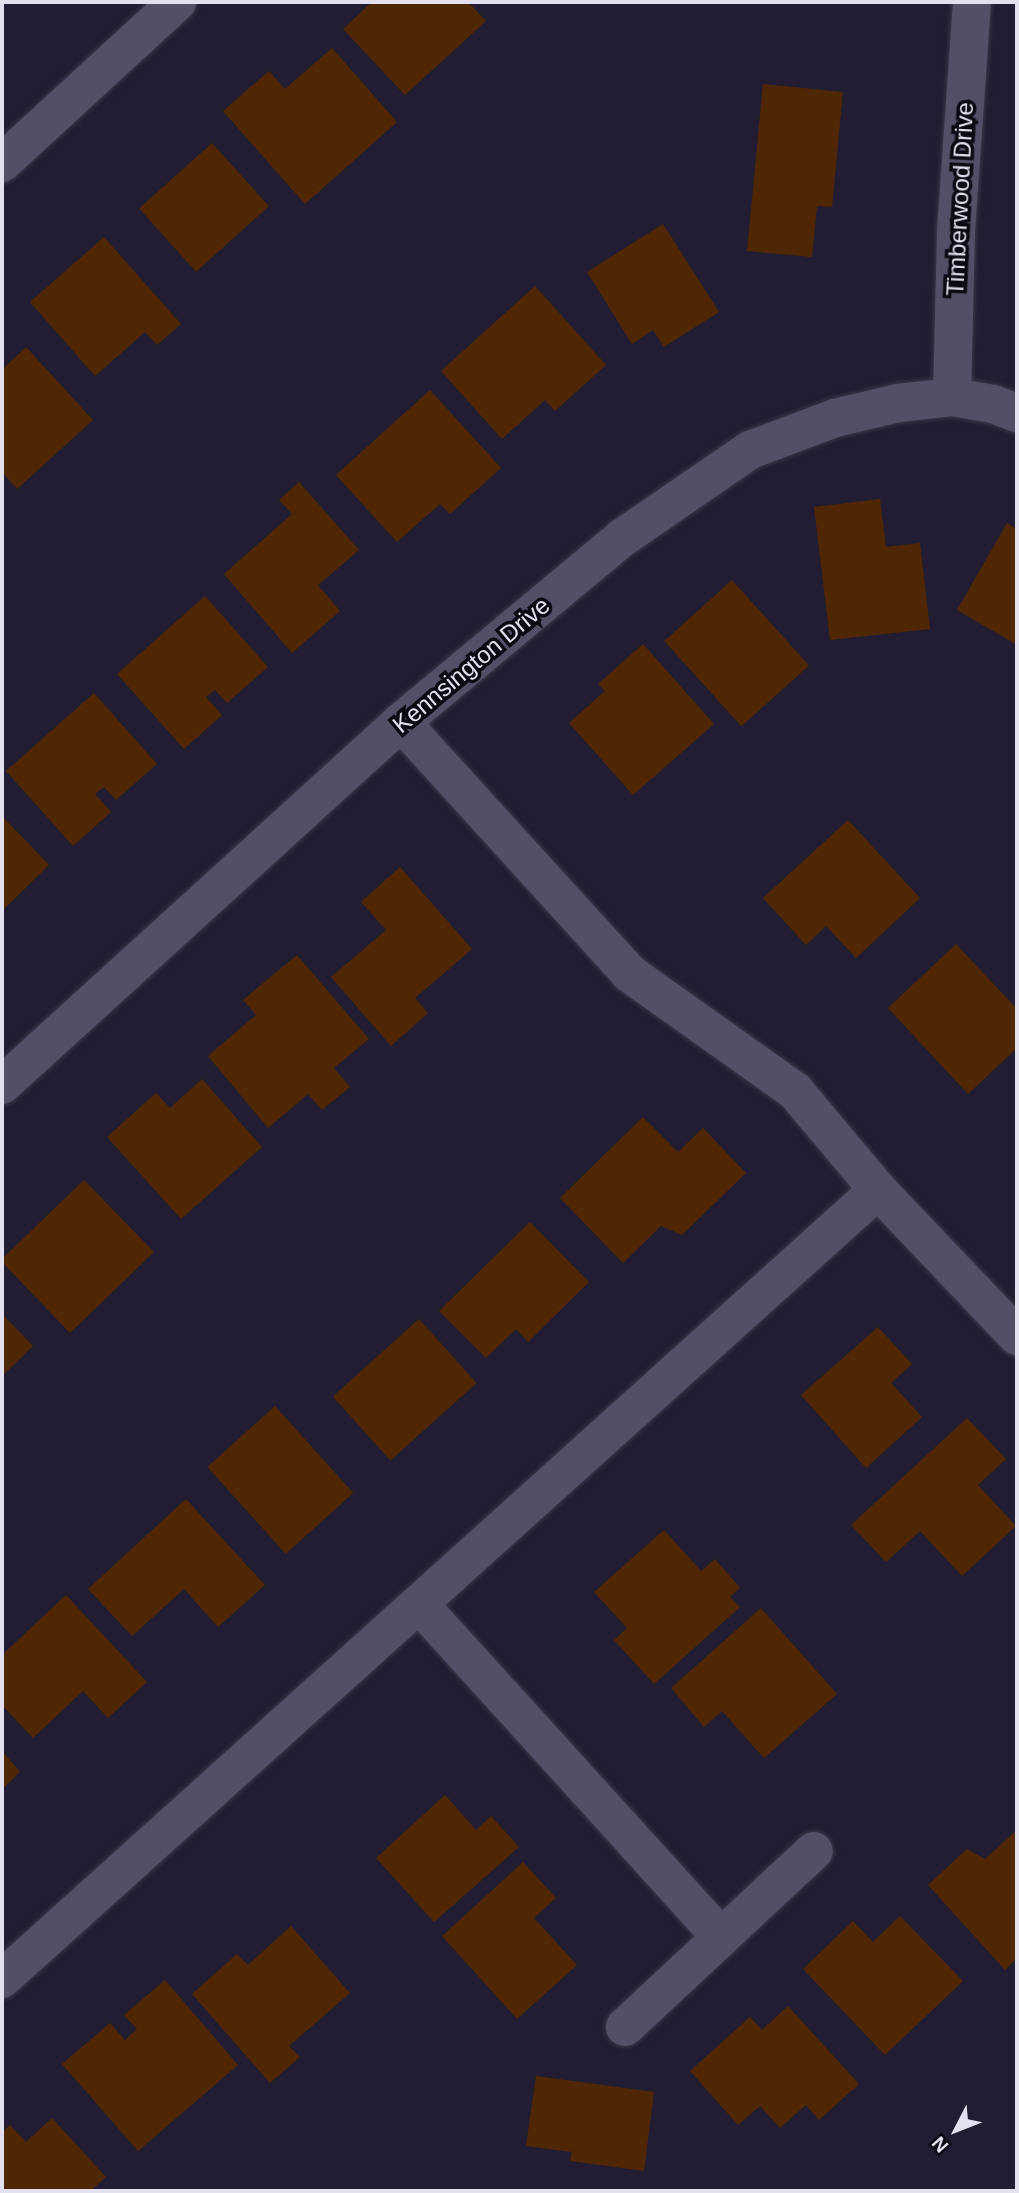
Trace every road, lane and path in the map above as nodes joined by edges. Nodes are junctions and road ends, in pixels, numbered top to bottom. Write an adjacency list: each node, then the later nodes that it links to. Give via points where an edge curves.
1 (177, 2): 3 (street)
2 (972, 2): 4 (street, Timberwood Drive, via 956,231)
3 (2, 163)
4 (952, 397): 5 (street, Kennsington Drive); 6 (street, Kennsington Drive, via 898,403 835,418 750,450 622,538)
5 (1017, 413)
6 (401, 722): 7 (street, Kennsington Drive); 8 (street, via 629,973 795,1091)
7 (2, 1085)
8 (878, 1190): 9 (street); 10 (street)
9 (1017, 1336)
10 (419, 1604): 12 (street); 13 (street)
11 (814, 1851): 12 (street)
12 (721, 1937): 14 (street)
13 (2, 1979)
14 (625, 2027)

